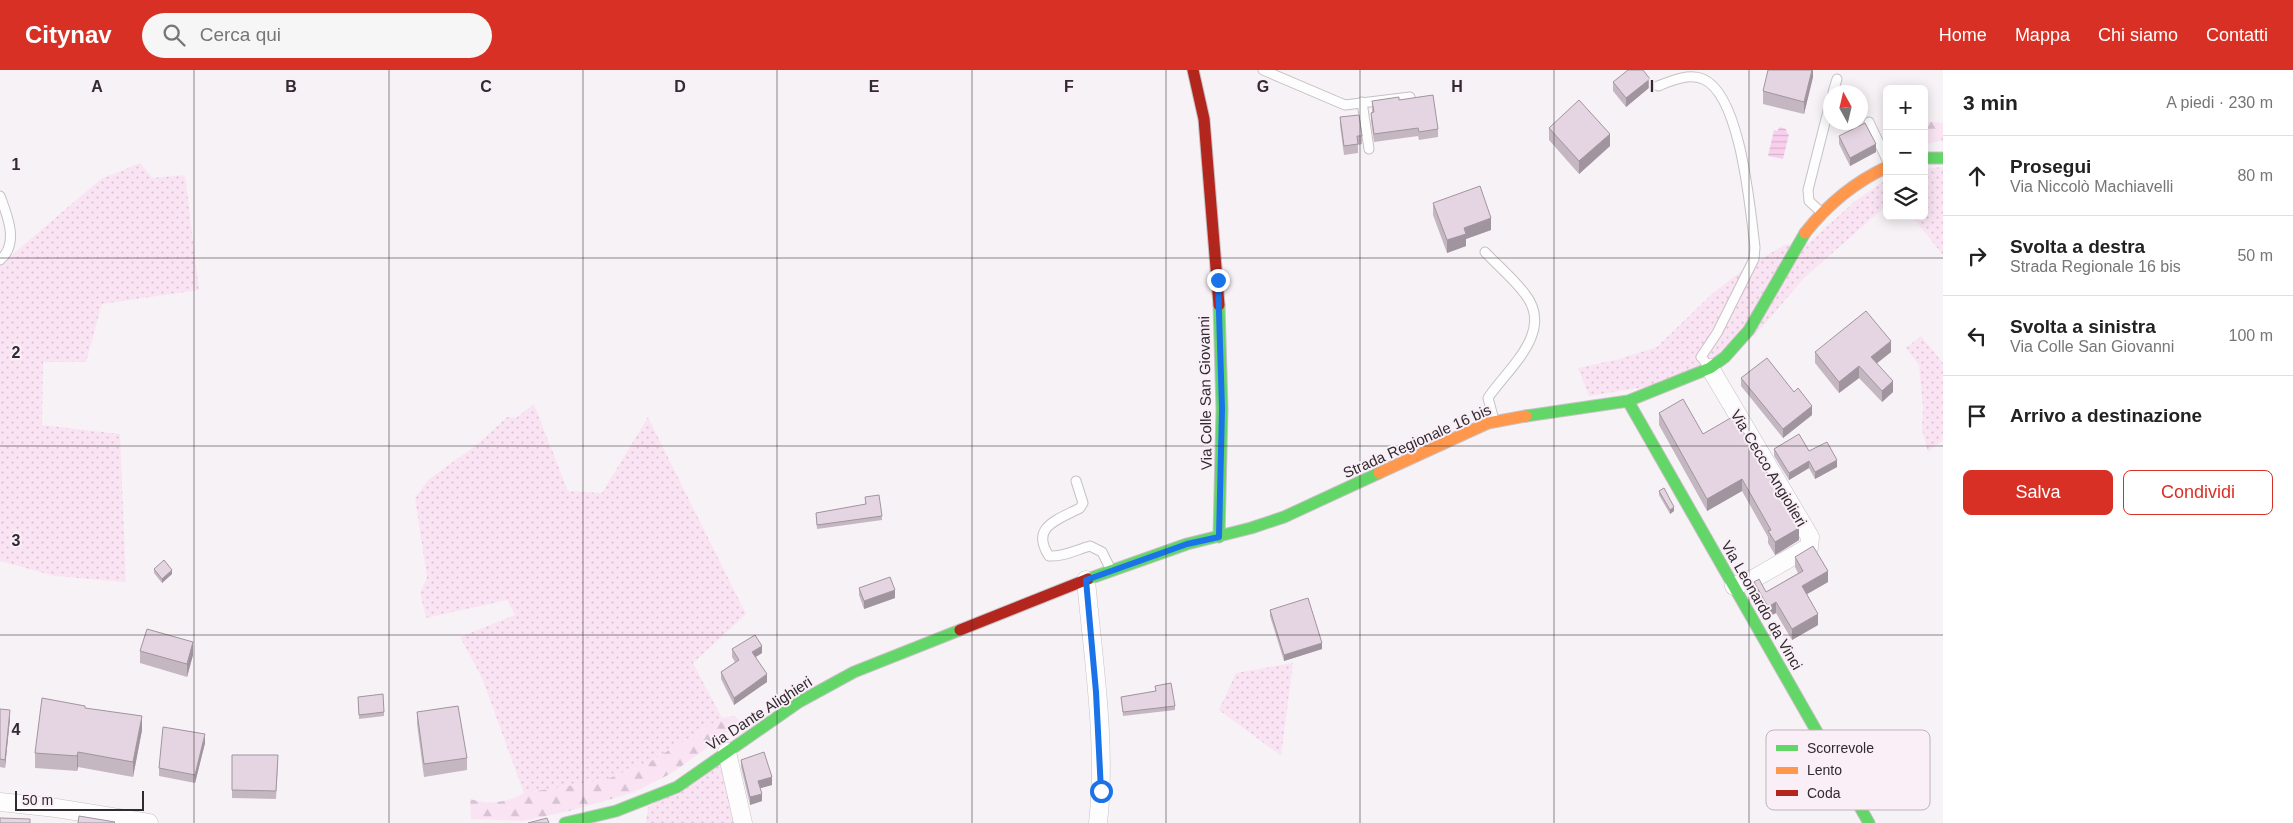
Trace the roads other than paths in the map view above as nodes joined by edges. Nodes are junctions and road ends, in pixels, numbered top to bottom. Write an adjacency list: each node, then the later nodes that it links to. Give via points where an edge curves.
1 (1193, 70): 25 (main road, Via Colle San Giovanni, via 1204,119 1218,280 1222,409)
2 (1264, 70): 7 (lane, via 1345,105)
3 (1837, 79): 4 (lane)
4 (1835, 85)
5 (1658, 86): 21 (lane, via 1691,77 1702,79 1714,87 1730,114 1744,172 1754,259 1717,333 1703,352 1701,358)
6 (1410, 97): 7 (lane)
7 (1362, 102): 10 (lane)
8 (1869, 122): 12 (lane)
9 (1823, 130): 18 (lane, via 1808,190 1809,201)
10 (1369, 149)
11 (1943, 151): 13 (main road)
12 (1883, 152)
13 (1928, 157)
14 (1928, 158): 15 (main road)
15 (1943, 158)
16 (1883, 170): 18 (main road, Strada Regionale 16 bis, via 1847,192)
17 (0, 196): 20 (lane, via 11,246)
18 (1823, 214): 21 (main road, Strada Regionale 16 bis, via 1793,248 1757,317 1722,361)
19 (1484, 252): 23 (lane, via 1525,294 1535,318 1529,344 1488,398)
20 (0, 260)
21 (1710, 368): 22 (main road, Strada Regionale 16 bis); 28 (street, Via Cecco Angiolieri, via 1810,538 1809,547 1755,578)
22 (1628, 401): 23 (main road, Strada Regionale 16 bis); 28 (main road, Via Leonardo da Vinci)
23 (1495, 422): 25 (main road, Strada Regionale 16 bis, via 1284,517)
24 (1076, 481): 26 (lane, via 1083,503 1042,532 1044,548 1049,556 1062,556 1090,546 1102,552)
25 (1219, 537): 26 (main road, Strada Regionale 16 bis, via 1187,544)
26 (1112, 570): 27 (main road, Strada Regionale 16 bis)
27 (1086, 580): 29 (main road, Strada Regionale 16 bis); 38 (street, via 1101,791)
28 (1734, 586): 30 (main road, Via Leonardo da Vinci)
29 (1055, 594): 31 (main road, Via Dante Alighieri, via 854,672 799,702)
30 (1816, 730)
31 (727, 752): 36 (main road, Via Dante Alighieri, via 677,787 616,811); 37 (street)
32 (0, 802): 34 (street)
33 (1862, 810): 39 (main road, Via Leonardo da Vinci)
34 (55, 816): 35 (street)
35 (149, 823)
36 (565, 823)
37 (743, 823)
38 (1098, 823)
39 (1869, 823)

